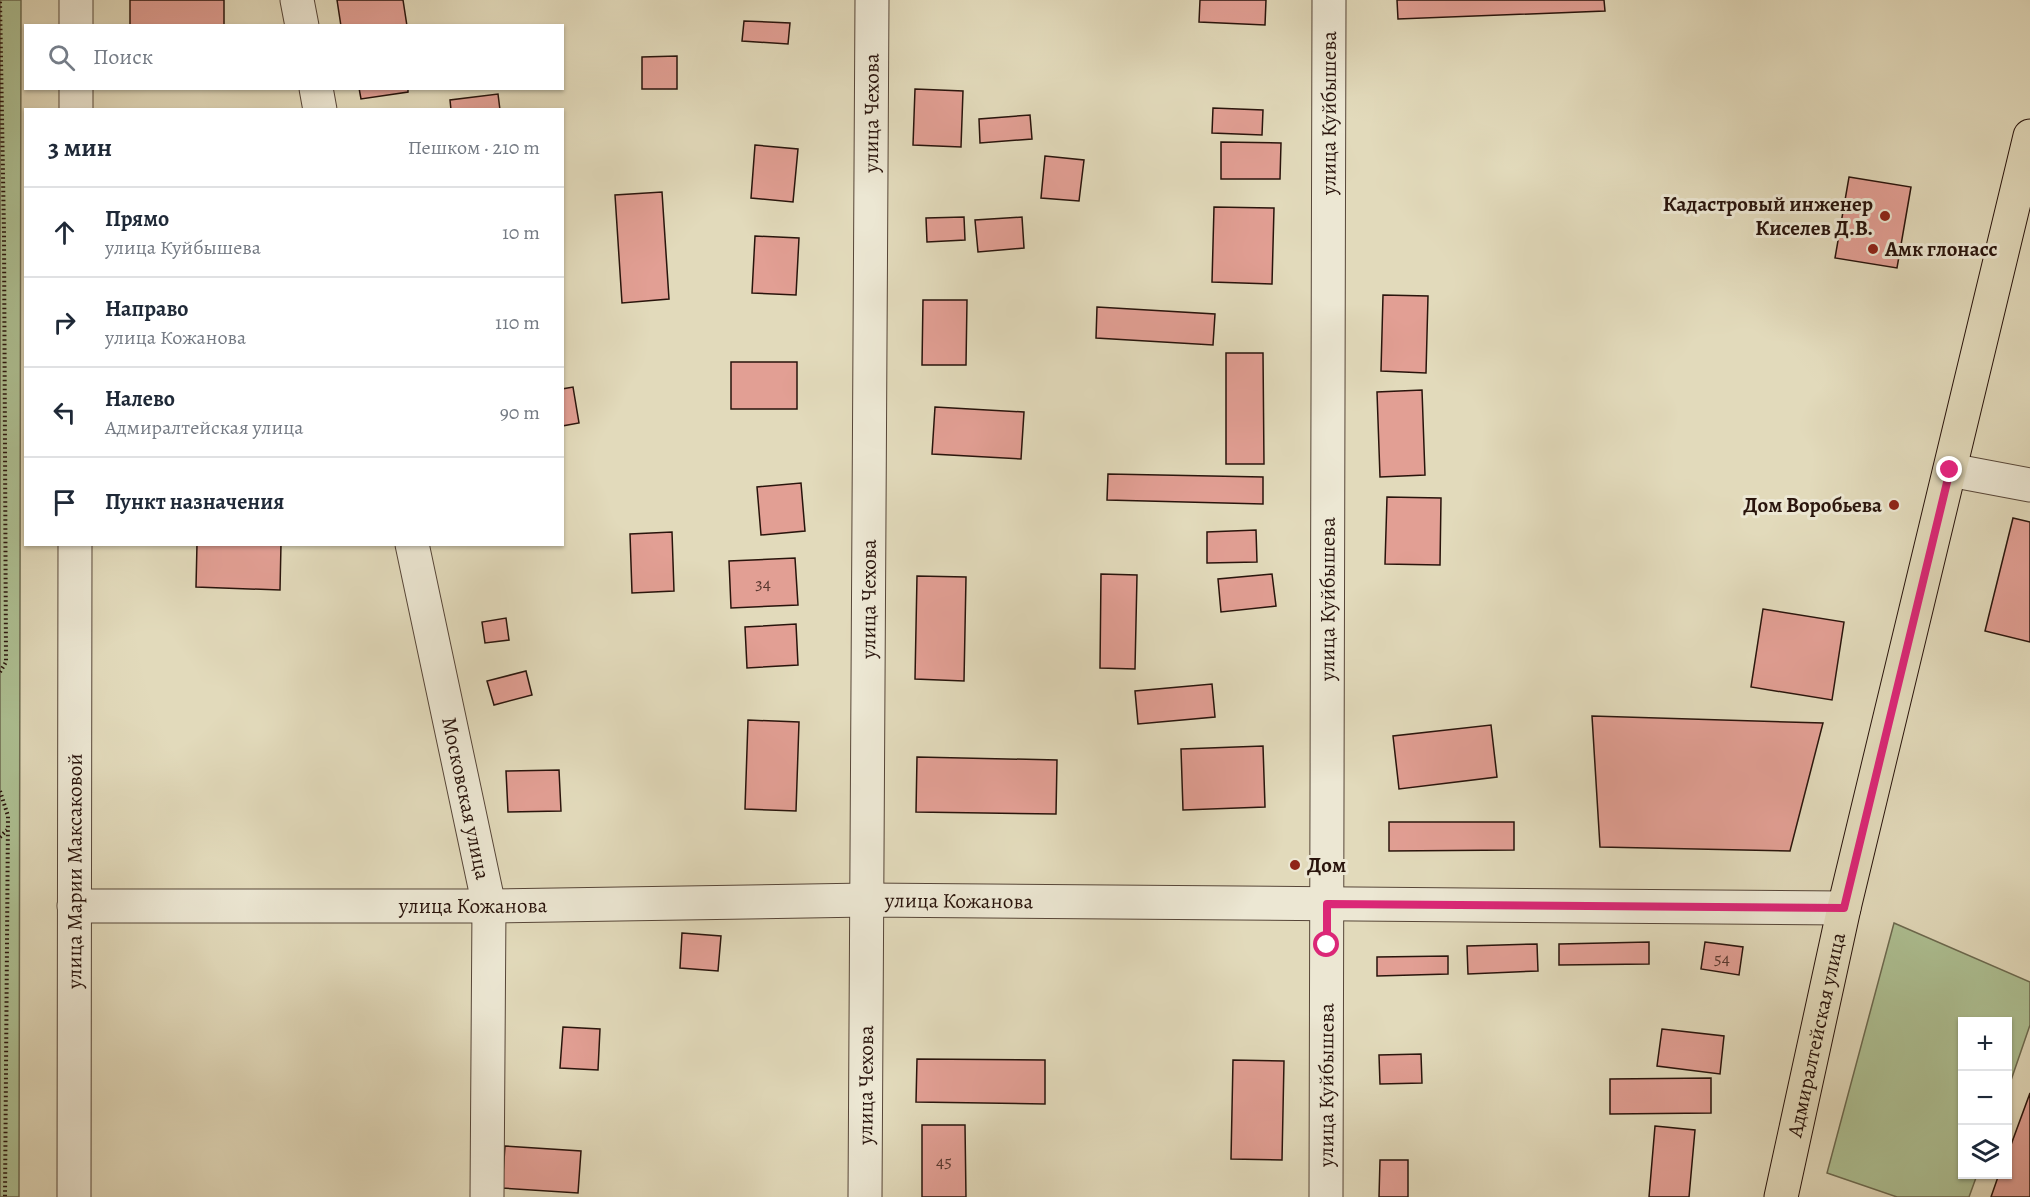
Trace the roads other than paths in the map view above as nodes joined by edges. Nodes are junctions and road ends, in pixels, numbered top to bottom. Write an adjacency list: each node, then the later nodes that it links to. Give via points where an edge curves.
1 (76, 0): 5 (street)
2 (297, 0): 6 (street)
3 (872, 0): 16 (street, улица Чехова)
4 (1329, 0): 17 (street, улица Куйбышева)
5 (76, 24)
6 (302, 24)
7 (76, 90): 9 (street)
8 (316, 90): 10 (street)
9 (76, 108)
10 (320, 108)
11 (2030, 136): 12 (main road, Адмиралтейская улица)
12 (1950, 470): 13 (street); 20 (main road, Адмиралтейская улица)
13 (2030, 486)
14 (75, 546): 18 (street, улица Марии Максаковой)
15 (412, 546): 19 (street, Московская улица)
16 (867, 900): 17 (street, улица Кожанова); 19 (street, улица Кожанова); 23 (street, улица Чехова)
17 (1327, 904): 20 (street, улица Кожанова); 24 (street, улица Куйбышева)
18 (74, 906): 19 (street, улица Кожанова); 21 (street, улица Марии Максаковой)
19 (489, 906): 22 (street, Московская улица)
20 (1844, 908): 25 (main road, Адмиралтейская улица)
21 (74, 1197)
22 (487, 1197)
23 (865, 1197)
24 (1326, 1197)
25 (1781, 1197)

